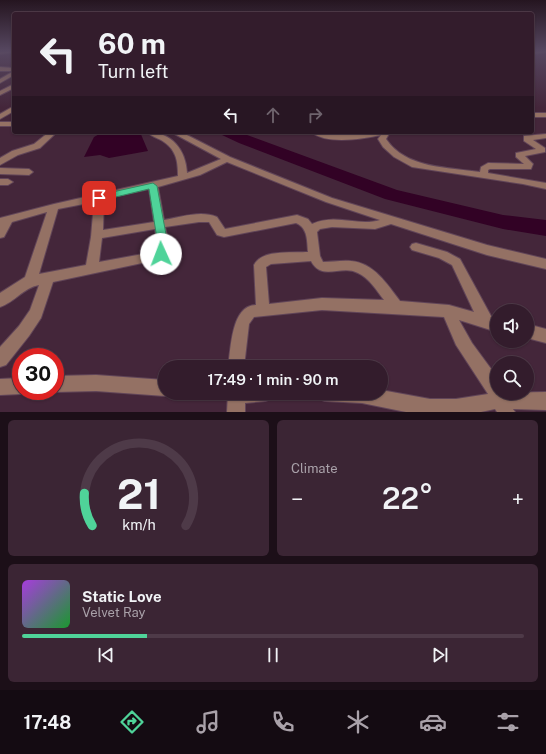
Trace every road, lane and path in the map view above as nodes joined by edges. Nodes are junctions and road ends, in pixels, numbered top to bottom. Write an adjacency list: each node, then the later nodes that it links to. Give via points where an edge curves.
1 (12, 74): 3 (street)
2 (12, 78): 3 (street)
3 (2, 80)
4 (12, 87): 5 (street)
5 (0, 93)
6 (0, 108): 7 (street)
7 (12, 108)
8 (12, 109): 11 (street)
9 (534, 115): 10 (street)
10 (546, 115)
11 (0, 117)
12 (0, 124): 13 (street)
13 (12, 124)
14 (51, 134): 22 (street, via 37,146 15,153)
15 (155, 134): 26 (street, via 173,144 181,154)
16 (179, 134): 21 (street)
17 (324, 134): 18 (street, via 343,138)
18 (374, 134)
19 (383, 134): 25 (street, via 382,139 386,145 415,165)
20 (546, 136): 25 (street, via 527,138 542,150 519,155 529,164 528,167 488,166 484,169)
21 (228, 159): 26 (street); 31 (street, via 329,200)
22 (0, 162)
23 (0, 171): 24 (street)
24 (29, 172)
25 (484, 176): 28 (street)
26 (183, 178): 27 (street)
27 (153, 186): 29 (street); 33 (street)
28 (546, 186)
29 (99, 198): 30 (street); 36 (street)
30 (54, 207): 32 (street); 42 (street)
31 (390, 220): 34 (street, via 374,225 336,222 318,226); 39 (street, via 487,250)
32 (4, 221): 35 (street)
33 (158, 224): 34 (street, via 208,218 217,222 224,234 297,219 304,222); 36 (street); 40 (street, via 163,245 161,254)
34 (311, 231): 38 (street)
35 (0, 234)
36 (96, 235): 40 (street)
37 (416, 247): 47 (street, via 443,254 456,262)
38 (314, 256): 44 (street, via 319,265 364,269); 45 (street, via 269,259 260,265)
39 (546, 264)
40 (90, 270): 41 (street)
41 (48, 277): 42 (street); 51 (street, via 36,313)
42 (30, 281): 43 (street)
43 (0, 301)
44 (396, 307): 45 (street, via 322,304); 46 (street)
45 (263, 311): 52 (street, via 249,312 243,319)
46 (449, 311): 48 (street); 60 (street, via 452,325 492,383)
47 (490, 320)
48 (490, 322)
49 (534, 333): 50 (street)
50 (546, 336)
51 (0, 359)
52 (237, 360)
53 (64, 384): 56 (street, via 96,383)
54 (12, 386): 55 (street)
55 (0, 387)
56 (158, 387)
57 (237, 400): 61 (street)
58 (385, 400): 60 (street, via 430,408)
59 (546, 401): 60 (street)
60 (503, 406)
61 (236, 412)

